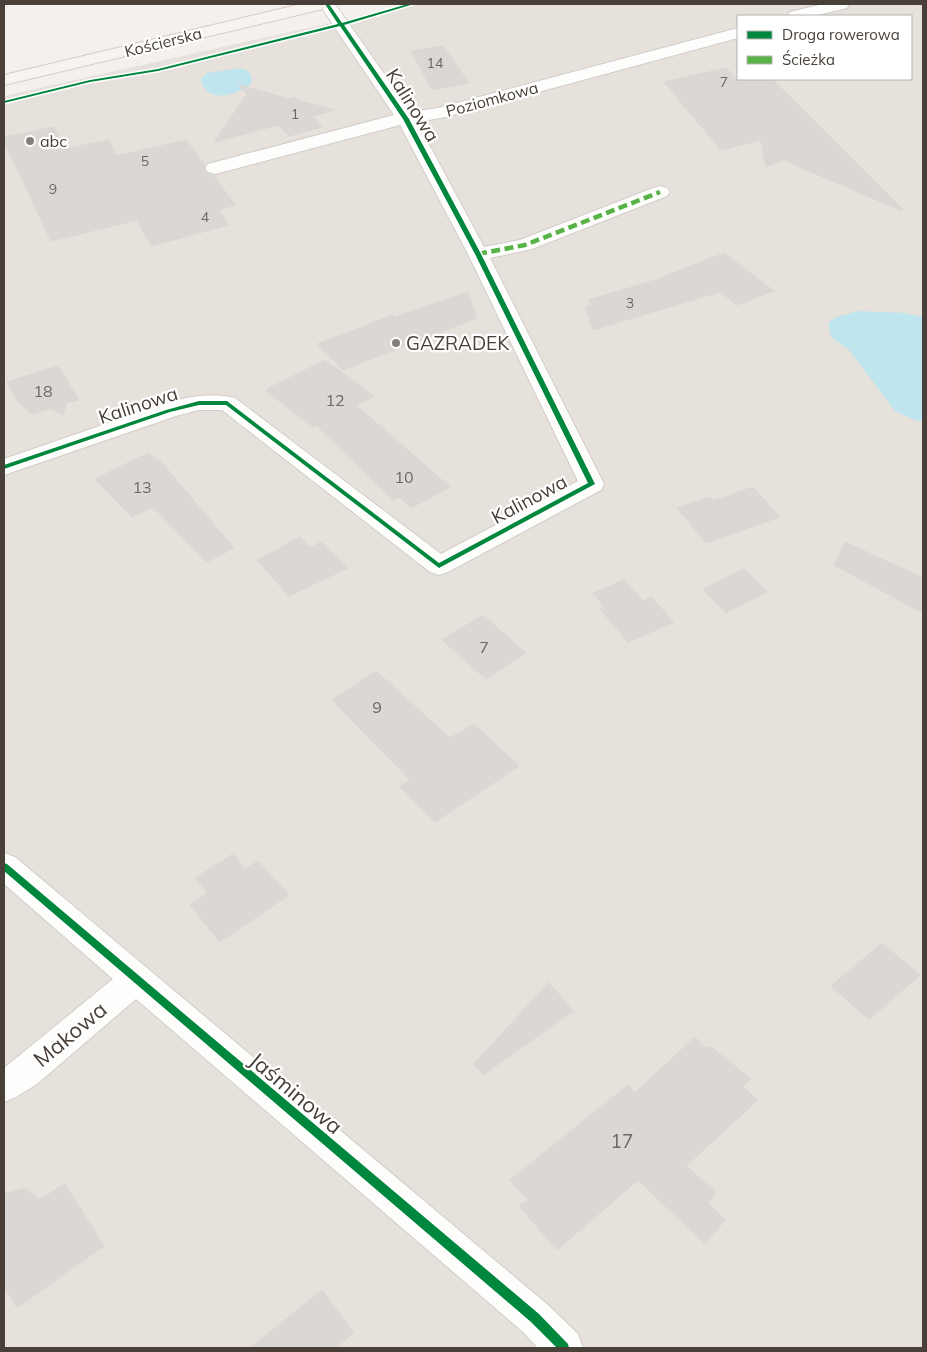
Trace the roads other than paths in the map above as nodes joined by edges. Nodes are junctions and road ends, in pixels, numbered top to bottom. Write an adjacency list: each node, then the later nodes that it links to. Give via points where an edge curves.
1 (322, 4): 6 (main road, Kościerska)
2 (327, 4): 7 (street, Kalinowa)
3 (841, 4): 4 (street)
4 (800, 15)
5 (737, 33): 7 (street, Poziomkowa, via 448,111)
6 (4, 80)
7 (406, 119): 8 (street, Poziomkowa); 10 (street, Kalinowa)
8 (215, 168)
9 (660, 192): 10 (street, via 525,245)
10 (478, 254): 11 (street, Kalinowa, via 592,484 439,566 227,403 199,403 168,410)
11 (4, 466)
12 (4, 866): 13 (street, Jaśminowa)
13 (135, 980): 14 (street, Makowa, via 25,1073); 15 (street, Jaśminowa, via 535,1318)
14 (4, 1086)
15 (564, 1348)

